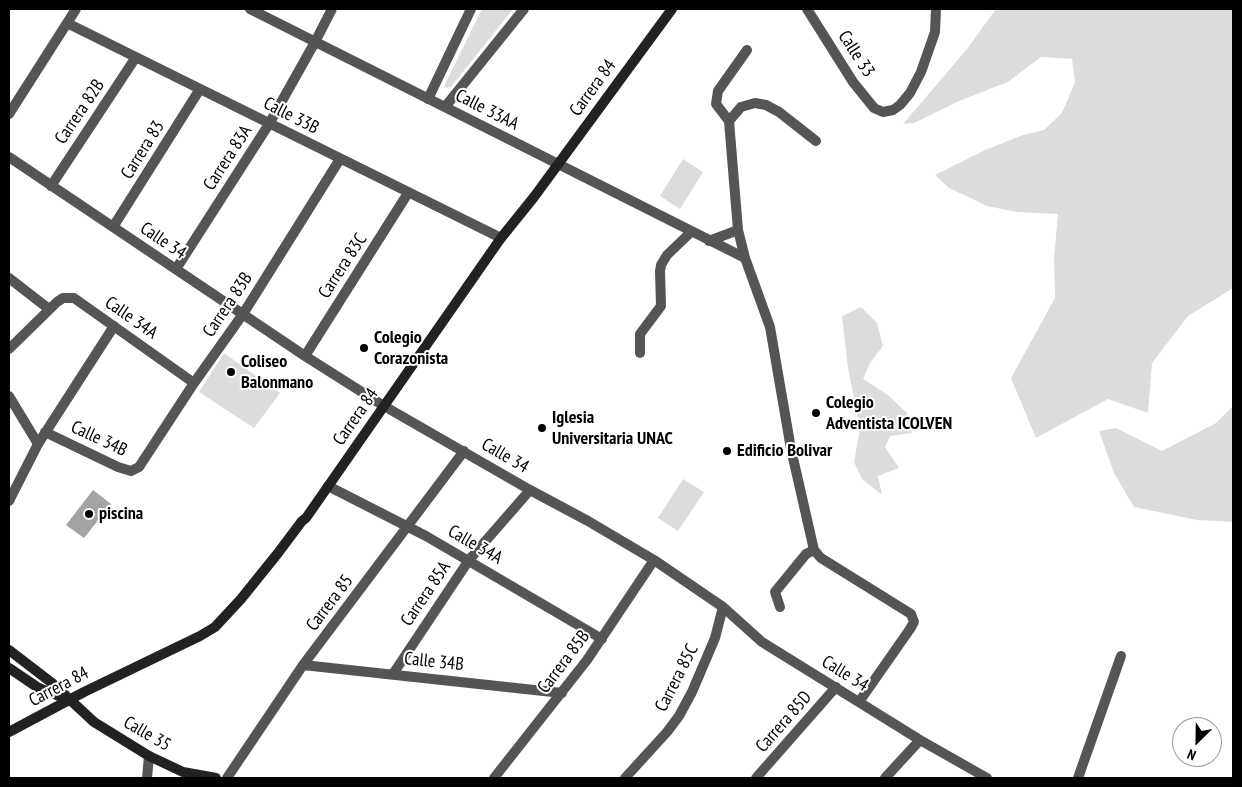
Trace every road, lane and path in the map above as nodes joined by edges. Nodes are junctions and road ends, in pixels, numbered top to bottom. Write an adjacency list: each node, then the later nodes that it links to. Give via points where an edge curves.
1 (76, 9): 9 (street)
2 (250, 9): 10 (street, Calle 33AA)
3 (332, 9): 10 (street, Carrera 83A)
4 (471, 9): 14 (street)
5 (524, 9): 15 (street)
6 (672, 9): 22 (street, Carrera 84)
7 (807, 9): 8 (street, Calle 33, via 868,102 883,112 900,104 921,72 935,32)
8 (936, 9)
9 (67, 23): 12 (street, Calle 33B); 16 (street)
10 (316, 42): 14 (street, Calle 33AA); 18 (street, Carrera 83A)
11 (747, 50): 17 (street, via 718,91 716,104)
12 (136, 57): 13 (street, Calle 33B); 23 (street, Carrera 82B)
13 (200, 89): 18 (street, Calle 33B); 25 (street, Carrera 83)
14 (428, 99): 15 (street, Calle 33AA)
15 (445, 107): 22 (street, Calle 33AA)
16 (9, 114)
17 (729, 121): 19 (street, via 741,107 755,102 779,112); 26 (street)
18 (269, 124): 21 (street, Calle 33B); 31 (street, Carrera 83A)
19 (816, 141)
20 (9, 157): 23 (street, Calle 34)
21 (340, 159): 24 (street, Calle 33B); 34 (street, Carrera 83B)
22 (558, 163): 27 (street, Calle 33AA); 28 (street, Carrera 84)
23 (51, 186): 25 (street, Calle 34)
24 (408, 193): 28 (street, Calle 33B); 38 (street, Carrera 83C)
25 (113, 228): 31 (street, Calle 34)
26 (738, 230): 29 (street); 30 (street)
27 (691, 232): 29 (street, Calle 33AA); 37 (street, via 661,265 660,306 640,334)
28 (501, 238): 41 (street, Carrera 84)
29 (710, 241): 30 (street, Calle 33AA)
30 (745, 258): 50 (street, via 770,327 791,449)
31 (176, 269): 34 (street, Calle 34)
32 (9, 278): 33 (street)
33 (49, 309): 35 (street, Calle 34A, via 63,298 74,298); 36 (street)
34 (243, 314): 38 (street, Calle 34); 39 (street, Carrera 83B)
35 (114, 326): 39 (street, Calle 34A); 42 (street)
36 (9, 349)
37 (640, 353)
38 (305, 356): 41 (street, Calle 34)
39 (194, 383): 45 (street, Carrera 83B)
40 (9, 396): 43 (street)
41 (384, 406): 44 (street, Calle 34); 46 (street, Carrera 84)
42 (45, 432): 43 (street); 45 (street, Calle 34B, via 118,467 131,471)
43 (38, 444): 48 (street)
44 (464, 451): 47 (street, Calle 34); 49 (street, Carrera 85)
45 (139, 467)
46 (328, 486): 49 (street, Calle 34A); 63 (street, Carrera 84, via 278,554 215,627)
47 (530, 490): 51 (street, Carrera 85A); 52 (street, Calle 34)
48 (9, 500)
49 (408, 526): 51 (street, Calle 34A); 58 (street, Carrera 85)
50 (814, 550): 54 (street, via 806,554 775,592); 64 (street, via 821,558 912,614 914,622 910,629)
51 (469, 560): 55 (street, Calle 34A); 60 (street, Carrera 85A)
52 (654, 560): 53 (street, Calle 34); 55 (street, Carrera 85B)
53 (723, 607): 61 (street, Calle 34, via 762,642); 72 (street, Carrera 85C, via 715,638 683,708 667,732)
54 (780, 607)
55 (602, 639): 62 (street, Carrera 85B)
56 (9, 650): 63 (street, Calle 35)
57 (1121, 656): 76 (street)
58 (303, 664): 60 (street, Calle 34B); 70 (street, Carrera 85)
59 (9, 668): 63 (street, Calle 35, via 37,687)
60 (393, 674): 62 (street, Calle 34B)
61 (836, 687): 64 (street, Calle 34); 73 (street, Carrera 85D)
62 (562, 693): 71 (street, Carrera 85B)
63 (70, 700): 65 (street, Carrera 84); 67 (street, Calle 35, via 94,722)
64 (859, 702): 66 (street, Calle 34)
65 (9, 732)
66 (920, 740): 74 (street); 75 (street, Calle 34)
67 (149, 756): 68 (street); 69 (street, Calle 35, via 183,772)
68 (147, 778)
69 (216, 778)
70 (227, 778)
71 (494, 778)
72 (625, 778)
73 (756, 778)
74 (885, 778)
75 (987, 778)
76 (1078, 778)

